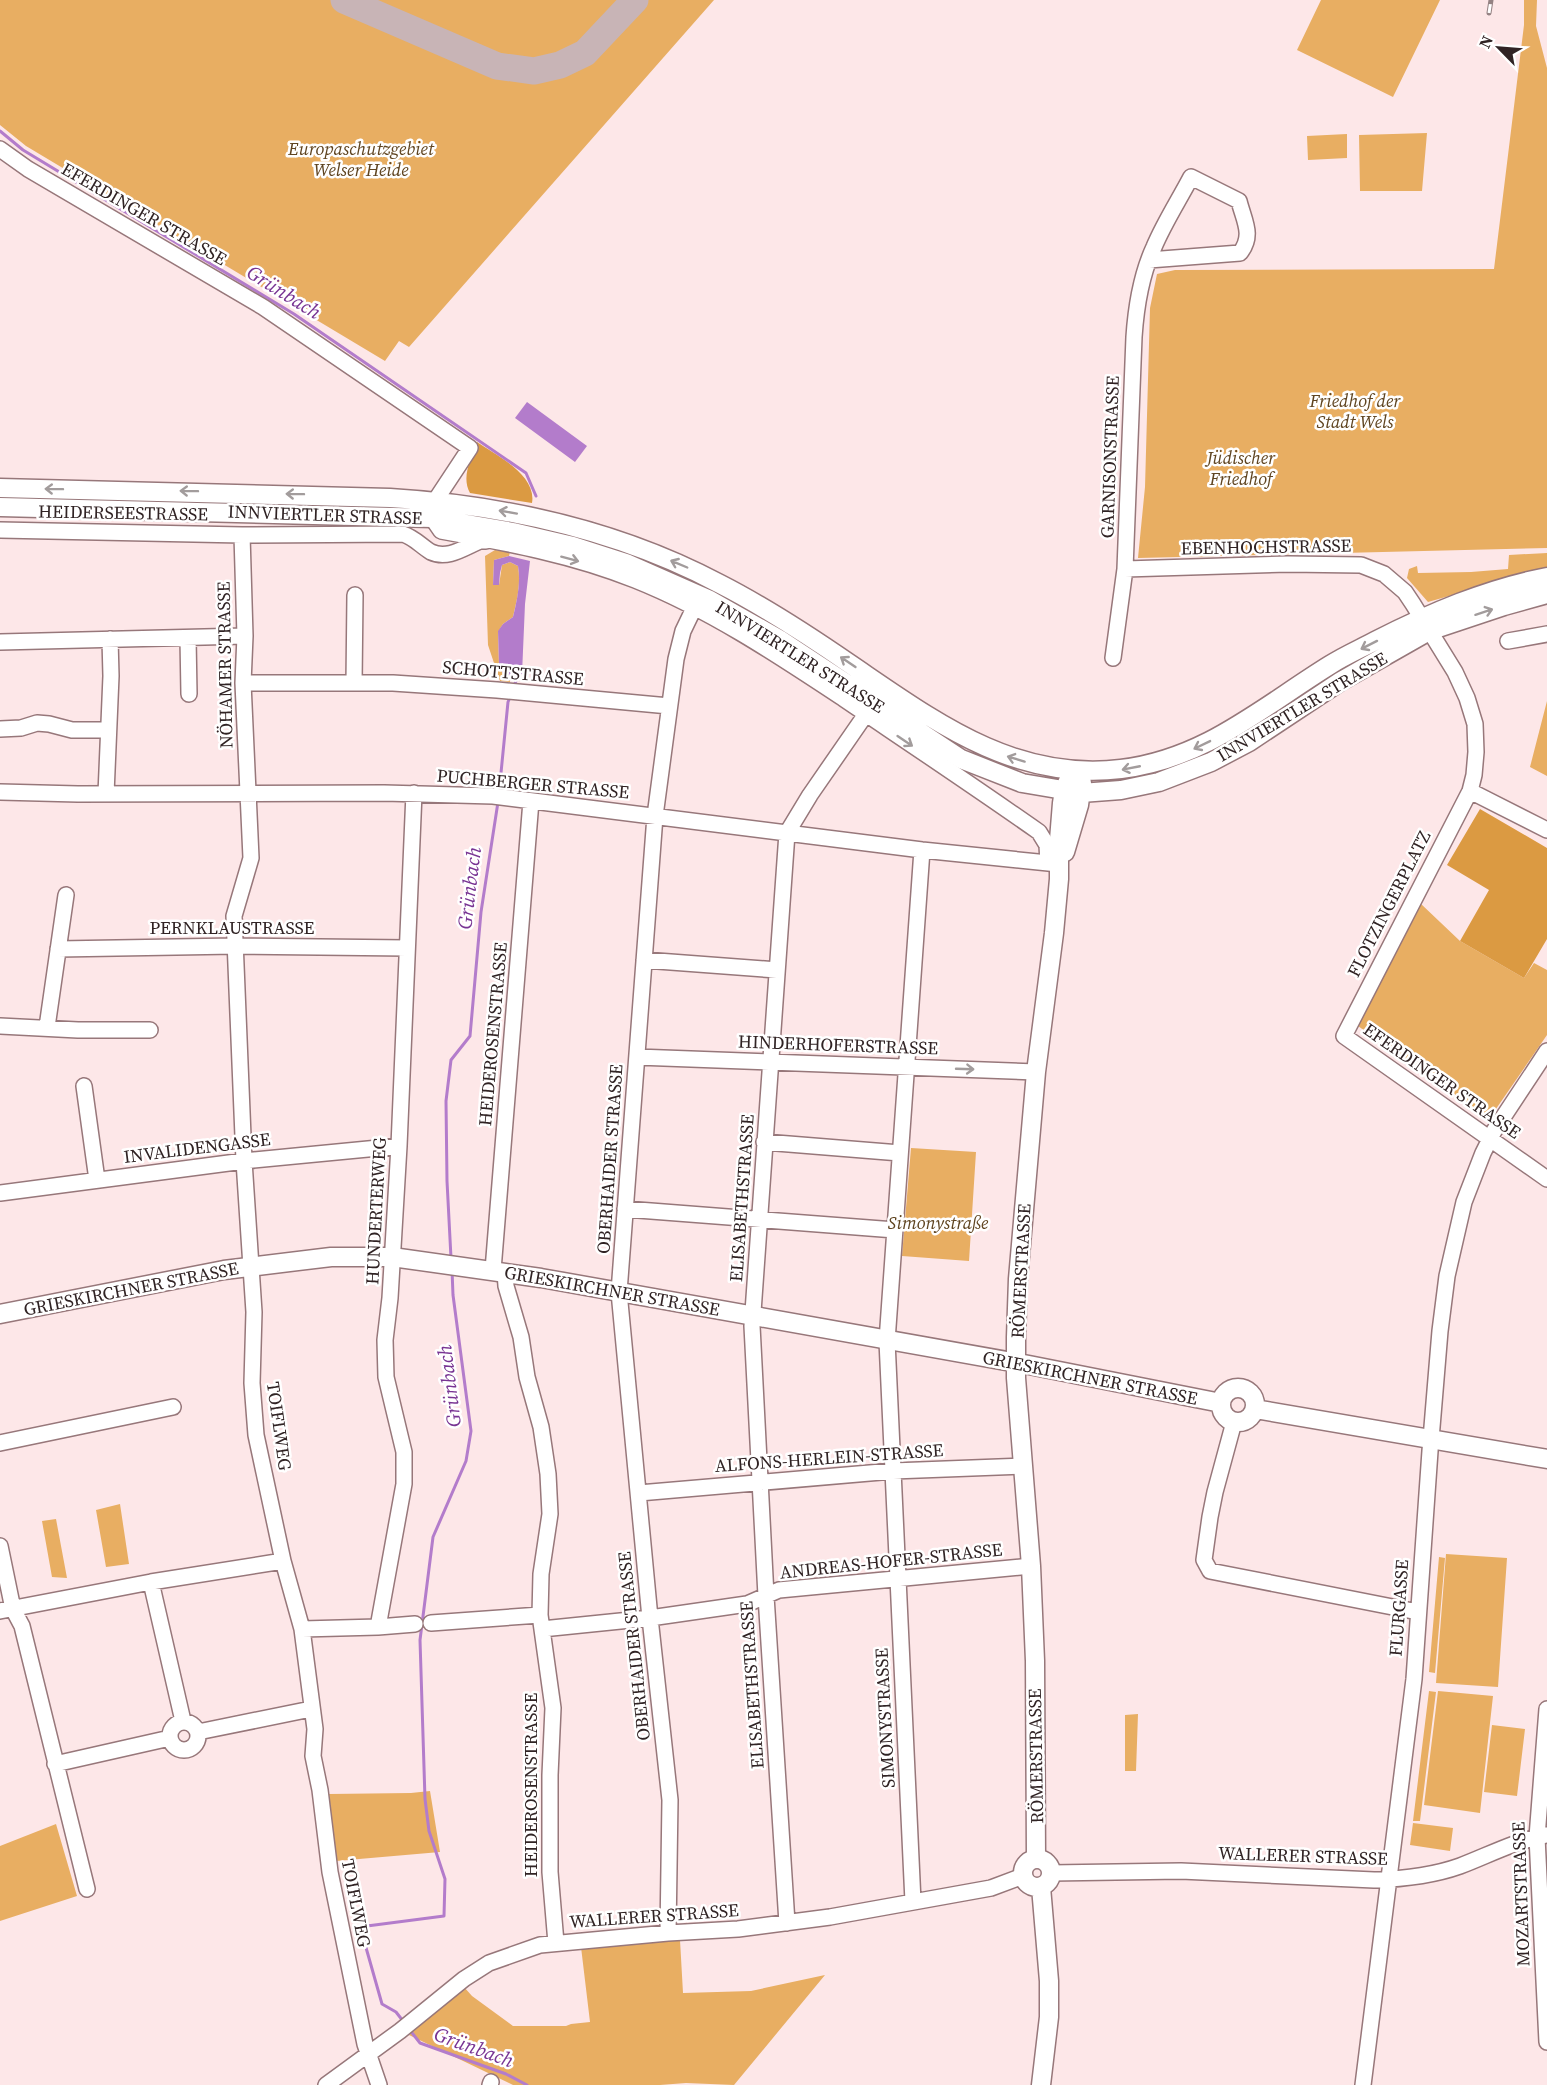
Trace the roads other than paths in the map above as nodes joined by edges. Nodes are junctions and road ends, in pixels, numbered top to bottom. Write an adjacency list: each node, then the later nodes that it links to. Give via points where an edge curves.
1 (0, 149): 5 (street, EFERDINGER STRASSE, via 263,307 470,448)
2 (1149, 260): 2 (street, GARNISONSTRASSE, via 1240,253 1248,235 1239,201 1191,177); 9 (street, GARNISONSTRASSE, via 1136,312)
3 (0, 488): 5 (main road, INNVIERTLER STRASSE, one-way to 3, via 342,495)
4 (0, 507): 5 (main road, INNVIERTLER STRASSE)
5 (434, 509): 8 (street, via 441,531); 29 (main road, INNVIERTLER STRASSE, one-way to 5, via 1015,760 968,740 789,623 684,566 631,545 513,512); 30 (main road, INNVIERTLER STRASSE, via 573,546 676,584 779,639 961,759 1022,783)
6 (0, 530): 7 (street, HEIDERSEESTRASSE)
7 (242, 535): 8 (street, HEIDERSEESTRASSE, via 403,534 432,552 446,555 480,541); 16 (street, NÖHAMER STRASSE)
8 (492, 541): 13 (street, one-way to 13, via 587,563)
9 (1125, 569): 14 (street, EBENHOCHSTRASSE, via 1361,565 1394,581); 21 (street, GARNISONSTRASSE)
10 (1547, 577): 14 (main road, INNVIERTLER STRASSE, via 1474,597)
11 (1547, 594): 14 (main road, INNVIERTLER STRASSE, one-way to 11)
12 (355, 595): 23 (street)
13 (695, 606): 25 (street, OBERHAIDER STRASSE, via 683,631); 26 (street, via 755,640)
14 (1425, 625): 29 (main road, INNVIERTLER STRASSE, one-way to 29, via 1331,664 1239,726 1178,756 1120,770); 30 (main road, INNVIERTLER STRASSE, via 1250,742 1211,762 1159,782 1121,789); 31 (street, EBENHOCHSTRASSE, via 1455,672 1475,724)
15 (1547, 634): 19 (street)
16 (245, 636): 17 (street); 22 (street, NÖHAMER STRASSE)
17 (188, 638): 18 (street); 24 (street)
18 (110, 639): 20 (street); 28 (street)
19 (1508, 641)
20 (0, 642)
21 (1113, 658)
22 (243, 683): 23 (street, SCHOTTSTRASSE); 35 (street, NÖHAMER STRASSE)
23 (354, 683): 25 (street, SCHOTTSTRASSE)
24 (189, 694)
25 (669, 706): 37 (street, OBERHAIDER STRASSE)
26 (866, 714): 39 (street, ELISABETHSTRASSE); 41 (street, one-way to 41, via 1040,832)
27 (0, 729): 28 (street, via 37,723 72,730)
28 (108, 730): 34 (street)
29 (1078, 771): 30 (main road, RÖMERSTRASSE)
30 (1072, 791): 41 (main road, RÖMERSTRASSE)
31 (1470, 791): 38 (street); 51 (street, FLOTZINGERPLATZ)
32 (0, 792): 34 (street, PUCHBERGER STRASSE)
33 (414, 793): 35 (street, PUCHBERGER STRASSE); 36 (street, PUCHBERGER STRASSE); 44 (street, HUNDERTERWEG)
34 (106, 794): 35 (street, PUCHBERGER STRASSE)
35 (249, 794): 43 (street, TOIFLWEG, via 251,858 234,916)
36 (531, 801): 37 (street, PUCHBERGER STRASSE); 71 (street, HEIDEROSENSTRASSE)
37 (655, 816): 39 (street, PUCHBERGER STRASSE); 46 (street, OBERHAIDER STRASSE)
38 (1547, 830)
39 (787, 833): 40 (street, PUCHBERGER STRASSE); 47 (street, ELISABETHSTRASSE)
40 (922, 850): 41 (street, PUCHBERGER STRASSE); 55 (street, SIMONYSTRASSE)
41 (1054, 864): 56 (main road, RÖMERSTRASSE, via 1054,933)
42 (66, 895): 45 (street)
43 (235, 946): 44 (street, PERNKLAUSTRASSE); 45 (street, PERNKLAUSTRASSE); 62 (street, TOIFLWEG)
44 (407, 948): 60 (street, HUNDERTERWEG)
45 (58, 949): 49 (street)
46 (644, 960): 47 (street); 53 (street, OBERHAIDER STRASSE)
47 (777, 970): 54 (street, ELISABETHSTRASSE)
48 (0, 1026): 49 (street)
49 (47, 1027): 50 (street)
50 (150, 1030)
51 (1344, 1036): 58 (street, EFERDINGER STRASSE)
52 (1547, 1051): 58 (street)
53 (637, 1057): 54 (street, HINDERHOFERSTRASSE); 66 (street, OBERHAIDER STRASSE)
54 (771, 1061): 55 (street, HINDERHOFERSTRASSE); 59 (street, ELISABETHSTRASSE)
55 (907, 1067): 56 (street, HINDERHOFERSTRASSE, one-way to 56); 61 (street, SIMONYSTRASSE)
56 (1036, 1072): 76 (main road, RÖMERSTRASSE, via 1018,1280)
57 (84, 1086): 64 (street)
58 (1490, 1139): 63 (street, EFERDINGER STRASSE); 81 (street, FLURGASSE, via 1464,1202 1451,1257)
59 (764, 1142): 61 (street); 67 (street, ELISABETHSTRASSE)
60 (399, 1146): 62 (street, INVALIDENGASSE); 69 (street, HUNDERTERWEG)
61 (900, 1154): 68 (street, SIMONYSTRASSE)
62 (244, 1161): 64 (street, INVALIDENGASSE); 70 (street, TOIFLWEG)
63 (1547, 1179)
64 (97, 1180): 65 (street, INVALIDENGASSE)
65 (0, 1193)
66 (625, 1209): 67 (street); 72 (street, OBERHAIDER STRASSE)
67 (759, 1220): 68 (street); 74 (street, ELISABETHSTRASSE)
68 (895, 1230): 75 (street, SIMONYSTRASSE)
69 (392, 1257): 70 (main road, GRIESKIRCHNER STRASSE, via 331,1257); 71 (main road, GRIESKIRCHNER STRASSE); 98 (street, HUNDERTERWEG, via 386,1377 404,1452 404,1484)
70 (252, 1266): 73 (main road, GRIESKIRCHNER STRASSE); 89 (street, TOIFLWEG, via 256,1435)
71 (499, 1271): 72 (main road, GRIESKIRCHNER STRASSE); 97 (street, HEIDEROSENSTRASSE, via 519,1330 548,1474 550,1514 541,1574)
72 (619, 1292): 74 (main road, GRIESKIRCHNER STRASSE); 87 (street, OBERHAIDER STRASSE)
73 (0, 1314)
74 (753, 1316): 75 (main road, GRIESKIRCHNER STRASSE); 86 (street, ELISABETHSTRASSE)
75 (887, 1341): 76 (main road, GRIESKIRCHNER STRASSE); 85 (street, SIMONYSTRASSE)
76 (1016, 1362): 77 (main road, GRIESKIRCHNER STRASSE); 84 (main road, RÖMERSTRASSE)
77 (1221, 1403): 79 (main road, via 1226,1393 1242,1388 1255,1399); 80 (main road, via 1225,1417)
78 (173, 1407): 82 (street)
79 (1255, 1409): 80 (main road, via 1243,1422); 81 (main road)
80 (1234, 1422): 95 (street, via 1209,1528 1204,1560 1210,1571)
81 (1431, 1439): 83 (main road); 95 (street, FLURGASSE)
82 (0, 1443)
83 (1547, 1459)
84 (1023, 1466): 85 (street, ALFONS-HERLEIN-STRASSE); 90 (main road, RÖMERSTRASSE)
85 (893, 1471): 86 (street, ALFONS-HERLEIN-STRASSE); 91 (street, SIMONYSTRASSE)
86 (761, 1482): 87 (street, ALFONS-HERLEIN-STRASSE); 93 (street, ELISABETHSTRASSE)
87 (639, 1493): 96 (street, OBERHAIDER STRASSE)
88 (0, 1546): 94 (street)
89 (283, 1561): 92 (street); 99 (street, TOIFLWEG)
90 (1031, 1566): 91 (street, ANDREAS-HOFER-STRASSE); 107 (main road, RÖMERSTRASSE)
91 (898, 1579): 93 (street, ANDREAS-HOFER-STRASSE, via 779,1590); 112 (street, SIMONYSTRASSE)
92 (150, 1582): 94 (street); 102 (street)
93 (766, 1596): 96 (street, ANDREAS-HOFER-STRASSE, via 747,1604); 113 (street, ELISABETHSTRASSE)
94 (7, 1610): 105 (street, via 22,1626)
95 (1418, 1612): 109 (street, FLURGASSE, via 1414,1679)
96 (650, 1618): 97 (street, ANDREAS-HOFER-STRASSE); 114 (street, OBERHAIDER STRASSE, via 670,1800)
97 (541, 1622): 98 (street, ANDREAS-HOFER-STRASSE); 115 (street, HEIDEROSENSTRASSE, via 553,1708 550,1872)
98 (378, 1627): 99 (street, ANDREAS-HOFER-STRASSE)
99 (302, 1629): 100 (street, TOIFLWEG)
100 (311, 1709): 103 (street); 117 (street, TOIFLWEG, via 315,1729 313,1756 330,1872)
101 (1547, 1709): 106 (street, MOZARTSTRASSE)
102 (183, 1721): 103 (street, via 195,1726); 104 (street, via 171,1730)
103 (198, 1732): 104 (street, via 198,1739 188,1750 179,1749)
104 (170, 1738): 105 (street)
105 (56, 1764): 111 (street)
106 (1542, 1836): 109 (street, WALLERER STRASSE, via 1442,1871); 116 (street, MOZARTSTRASSE)
107 (1036, 1859): 108 (main road, via 1026,1864); 110 (main road, via 1047,1863)
108 (1023, 1876): 110 (main road, via 1035,1887); 112 (street, WALLERER STRASSE, via 992,1888)
109 (1389, 1879): 110 (street, WALLERER STRASSE, via 1159,1871 1065,1874); 121 (street, FLURGASSE)
110 (1046, 1880): 120 (main road, via 1049,2017)
111 (87, 1889)
112 (913, 1902): 113 (street, WALLERER STRASSE)
113 (787, 1923): 114 (street, WALLERER STRASSE)
114 (668, 1933): 115 (street, WALLERER STRASSE)
115 (556, 1943): 117 (street, WALLERER STRASSE, via 489,1963)
116 (1547, 2042)
117 (368, 2055): 118 (street, WALLERER STRASSE); 119 (street, TOIFLWEG)
118 (326, 2085)
119 (379, 2085)
120 (1041, 2085)
121 (1363, 2085)

